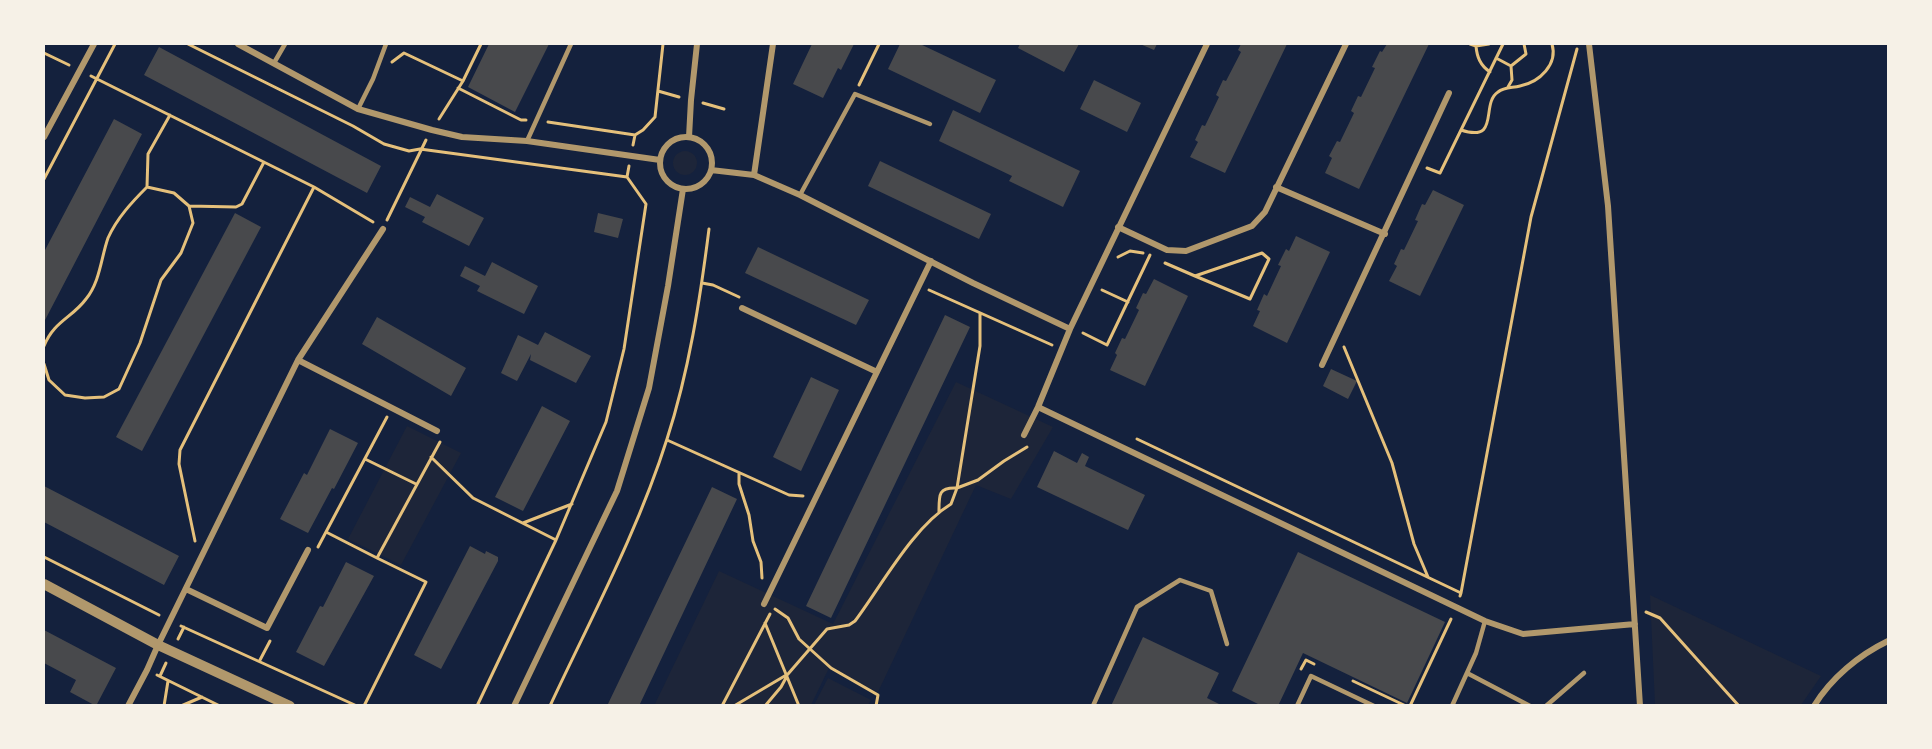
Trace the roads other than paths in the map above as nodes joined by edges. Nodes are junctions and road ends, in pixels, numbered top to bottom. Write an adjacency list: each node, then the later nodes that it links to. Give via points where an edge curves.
1 (94, 44): 15 (street)
2 (238, 44): 11 (street)
3 (285, 44): 11 (lane)
4 (386, 44): 13 (lane)
5 (571, 44): 17 (lane)
6 (697, 44): 16 (street)
7 (773, 44): 20 (street)
8 (1207, 44): 24 (street)
9 (1346, 44): 21 (street)
10 (1589, 44): 41 (street, via 1608,206)
11 (274, 63): 13 (street)
12 (1449, 93): 26 (street)
13 (358, 109): 17 (street, via 462,137)
14 (930, 124): 23 (lane, via 855,94)
15 (44, 137)
16 (689, 137): 18 (street, via 673,140); 19 (street, via 705,145)
17 (527, 141): 18 (street)
18 (660, 160): 22 (street, via 668,183)
19 (711, 170): 20 (street); 22 (street, via 703,182)
20 (754, 175): 23 (street)
21 (1276, 186): 24 (street, via 1264,212 1252,226 1186,251 1167,250); 26 (street)
22 (683, 189): 49 (street, via 649,388 617,491)
23 (800, 195): 27 (street)
24 (1118, 227): 29 (street)
25 (383, 229): 30 (street)
26 (1385, 234): 31 (street)
27 (931, 261): 29 (street); 32 (street)
28 (742, 308): 32 (street)
29 (1070, 329): 33 (street)
30 (298, 360): 34 (street); 38 (street)
31 (1322, 364)
32 (877, 372): 39 (street)
33 (1038, 406): 35 (street); 40 (street)
34 (437, 431)
35 (1024, 435)
36 (308, 550): 38 (street, via 267,628)
37 (44, 584): 44 (street)
38 (186, 589): 44 (street)
39 (764, 604)
40 (1485, 621): 41 (street, via 1523,633); 45 (lane)
41 (1635, 624): 56 (street)
42 (1888, 640): 57 (street, via 1826,687)
43 (1227, 644): 50 (lane, via 1211,591 1180,580 1137,606)
44 (158, 645): 47 (street); 48 (street)
45 (1467, 673): 53 (lane); 54 (lane)
46 (1584, 673): 55 (lane)
47 (128, 705)
48 (290, 705)
49 (514, 705)
50 (1093, 705)
51 (1297, 705): 52 (lane, via 1311,676)
52 (1374, 705)
53 (1452, 705)
54 (1530, 705)
55 (1546, 705)
56 (1640, 705)
57 (1814, 705)

